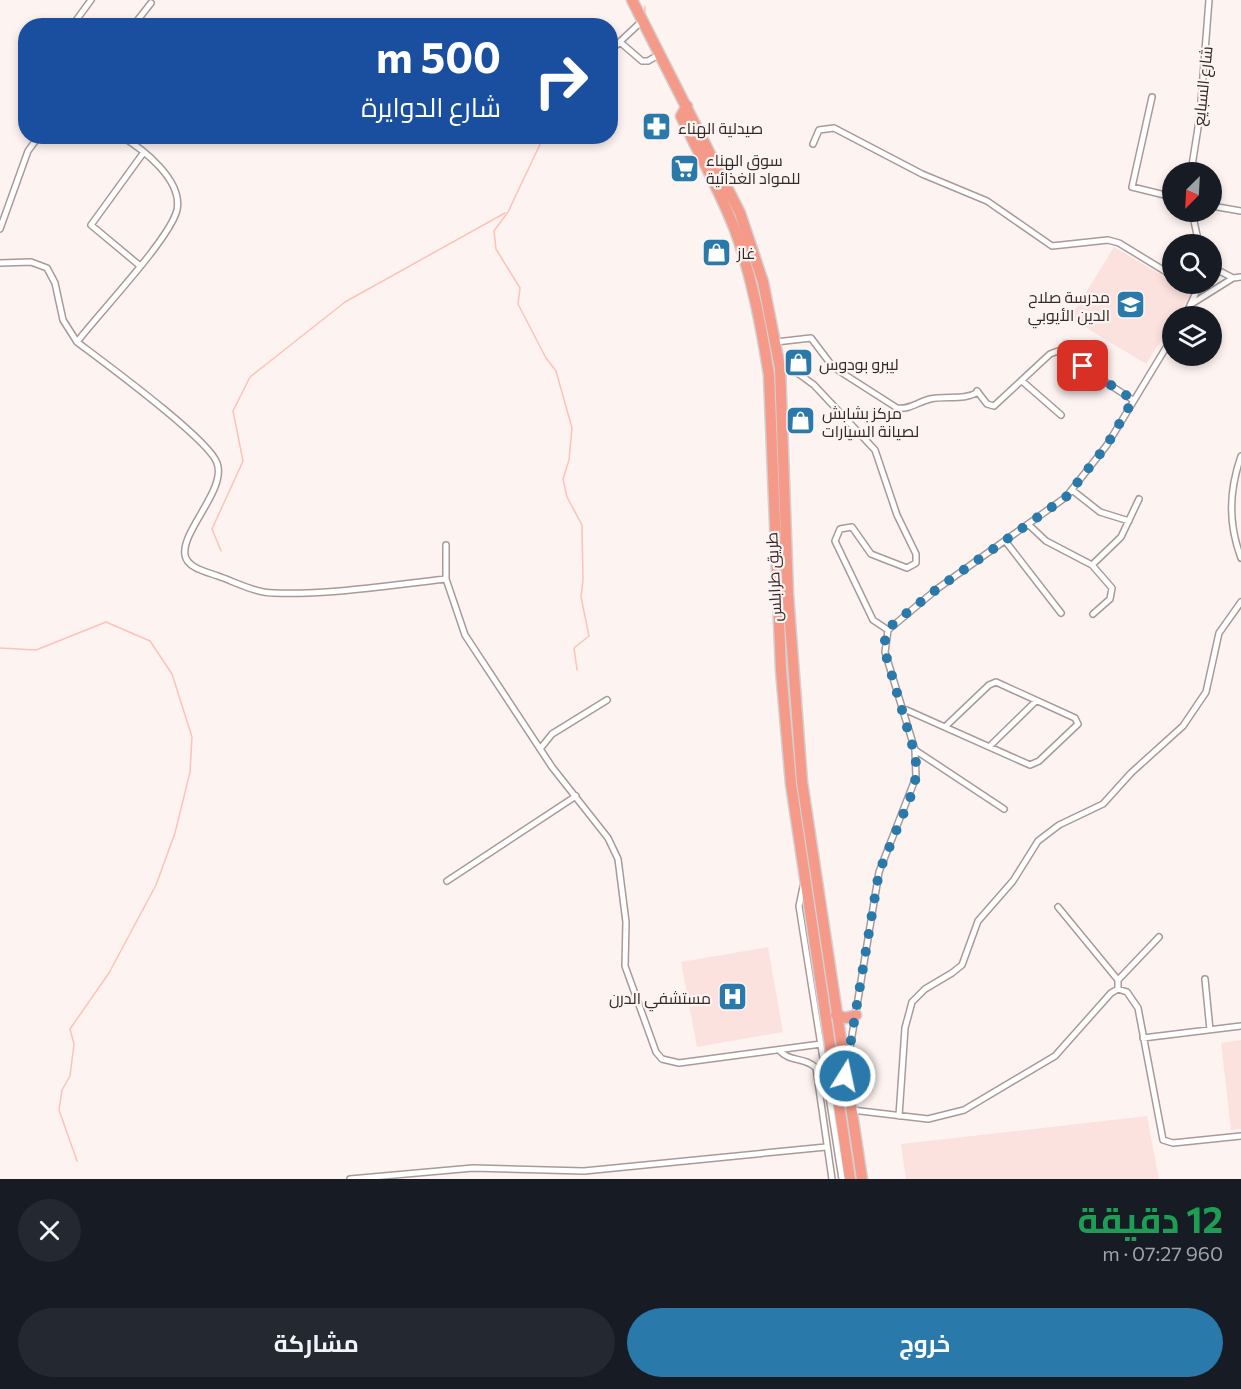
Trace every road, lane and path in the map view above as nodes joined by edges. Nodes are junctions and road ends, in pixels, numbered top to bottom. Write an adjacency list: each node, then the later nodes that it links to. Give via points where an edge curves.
1 (91, 0): 5 (street)
2 (1209, 0): 16 (street, شارع السبايع)
3 (637, 2): 7 (highway, طريق طرابلس)
4 (151, 3): 6 (street)
5 (78, 18)
6 (139, 18)
7 (642, 20): 8 (street); 9 (highway, طريق طرابلس)
8 (620, 42): 9 (street, via 642,61)
9 (660, 54): 11 (highway, طريق طرابلس)
10 (1152, 97): 17 (street, via 1132,188)
11 (687, 106): 31 (highway, طريق طرابلس, via 753,247); 61 (highway, via 681,116 745,259 762,327 769,375 781,669)
12 (33, 144): 20 (street)
13 (132, 144): 15 (street)
14 (813, 144): 23 (street, via 819,130 834,128 922,174 987,201 1052,246 1108,240)
15 (144, 152): 22 (street, via 165,175 177,202 172,222); 22 (street, via 91,225)
16 (1193, 162)
17 (1162, 195)
18 (1222, 208): 19 (street)
19 (1241, 212)
20 (0, 229)
21 (0, 263): 30 (street, via 31,262 46,268 55,284 63,320)
22 (140, 265): 30 (street)
23 (1162, 269)
24 (1222, 272): 26 (street)
25 (1241, 277): 26 (street)
26 (1233, 278): 28 (street)
27 (1197, 294): 28 (street)
28 (1193, 303): 29 (street)
29 (1191, 306)
30 (76, 342): 46 (street, via 163,408 215,458 219,472 216,483 184,553 191,564 274,593)
31 (776, 342): 33 (highway, طريق طرابلس); 34 (street, via 811,338 838,370 897,408 931,399 968,396 977,391 987,404 994,406)
32 (1162, 354): 35 (street)
33 (780, 368): 50 (street, via 799,374 814,385 869,441 883,466 893,506 916,554 916,563 907,568 875,556 852,527 840,529 835,541 873,620); 67 (highway, طريق طرابلس, via 788,596 802,782)
34 (1022, 381): 35 (street, via 1058,351); 36 (street)
35 (1133, 400): 38 (street, via 1107,445)
36 (1061, 415)
37 (1241, 456): 44 (street, via 1230,508)
38 (1072, 490): 40 (street, via 1093,508); 41 (street)
39 (1138, 498): 40 (street)
40 (1129, 521): 45 (street, via 1121,537)
41 (1029, 525): 42 (street); 45 (street, via 1046,541)
42 (1006, 542): 48 (street); 50 (street, via 937,589)
43 (446, 545): 46 (street)
44 (1241, 558)
45 (1092, 565): 49 (street, via 1114,591 1110,600)
46 (446, 579): 56 (street, via 465,635)
47 (1241, 602): 76 (street, via 1219,633 1206,693 1194,712 1103,804 1059,825 1038,841 1013,881 978,921 962,965 912,1002 905,1029)
48 (1061, 613)
49 (1093, 614)
50 (888, 630): 53 (street, via 885,652)
51 (607, 700): 56 (street, via 552,734)
52 (1036, 701): 54 (street, via 992,683); 55 (street); 55 (street, via 1075,718 1077,728 1030,765)
53 (902, 708): 54 (street); 57 (street)
54 (946, 725): 55 (street)
55 (990, 746)
56 (540, 749): 58 (street)
57 (915, 750): 59 (street); 68 (street, via 915,786 885,852 877,880)
58 (576, 796): 60 (street); 73 (street, via 608,838 618,859 626,922 625,966 656,1052 662,1059 679,1063)
59 (1004, 809)
60 (447, 881)
61 (804, 882): 72 (street, via 799,906); 82 (highway)
62 (1058, 907): 65 (street)
63 (1159, 937): 65 (street)
64 (1205, 979): 70 (street)
65 (1118, 980): 66 (street)
66 (1118, 989): 71 (street, via 1127,992 1135,1002); 76 (street, via 1055,1056 973,1106 939,1118)
67 (836, 1015): 68 (highway); 74 (highway, طريق طرابلس)
68 (856, 1015): 74 (street)
69 (1241, 1026): 70 (street)
70 (1210, 1030): 71 (street)
71 (1143, 1038): 77 (street, via 1163,1140 1173,1143)
72 (821, 1044): 73 (street); 81 (street)
73 (780, 1051): 78 (street, via 816,1068)
74 (845, 1076): 75 (highway, طريق طرابلس)
75 (850, 1109): 76 (street); 83 (highway, طريق طرابلس)
76 (899, 1116)
77 (1241, 1136)
78 (826, 1147): 79 (street, via 596,1170 473,1168); 80 (street)
79 (350, 1179)
80 (832, 1179)
81 (842, 1179)
82 (850, 1179)
83 (862, 1179)

